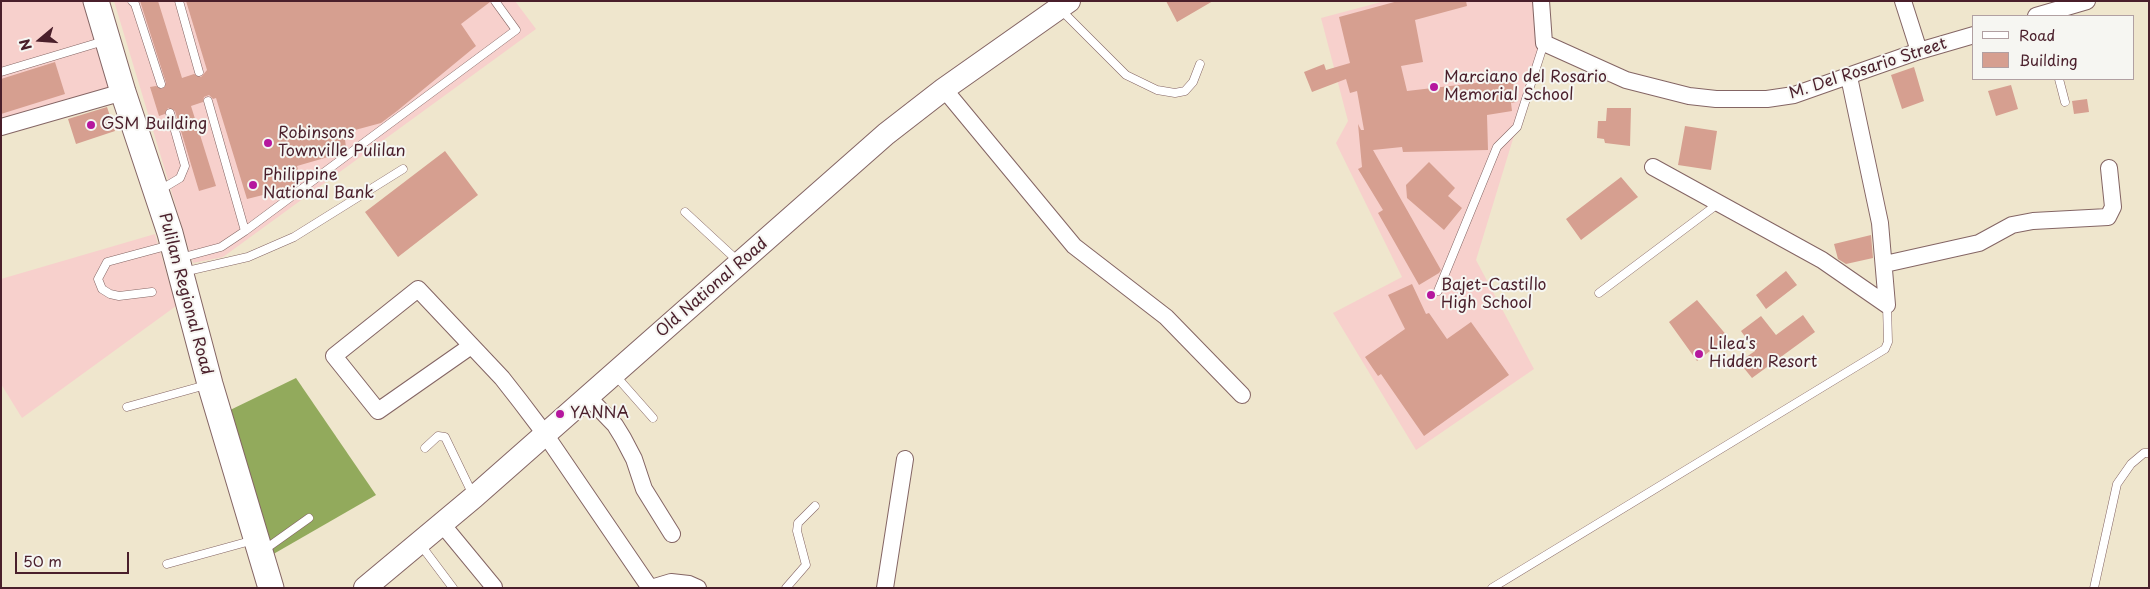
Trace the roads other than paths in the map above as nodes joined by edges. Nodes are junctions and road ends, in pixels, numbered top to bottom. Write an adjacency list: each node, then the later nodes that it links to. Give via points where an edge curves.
1 (96, 1): 11 (main road, Pulilan Regional Road)
2 (132, 1): 19 (lane)
3 (179, 1): 16 (lane)
4 (495, 1): 32 (lane, via 516,30)
5 (1541, 1): 12 (street)
6 (1903, 1): 13 (street)
7 (2087, 1): 9 (street)
8 (1064, 5): 14 (lane, via 1126,75 1157,90 1185,91 1193,82); 20 (main road, Old National Road)
9 (2042, 15)
10 (1972, 36): 13 (street, M. Del Rosario Street)
11 (108, 40): 15 (lane); 21 (main road, Pulilan Regional Road)
12 (1544, 44): 17 (street, M. Del Rosario Street, via 1626,80 1689,96 1716,99 1767,100); 36 (lane, via 1517,127 1498,148)
13 (1919, 51): 17 (street, M. Del Rosario Street)
14 (1200, 64)
15 (1, 72)
16 (199, 72)
17 (1850, 77): 35 (street, via 1880,223)
18 (2059, 80): 23 (lane)
19 (161, 84)
20 (944, 88): 34 (main road, Old National Road, via 886,134); 43 (street, via 1074,246 1166,317)
21 (123, 92): 25 (street); 29 (main road, Pulilan Regional Road)
22 (208, 101): 32 (lane)
23 (2065, 102)
24 (170, 113): 29 (lane, via 185,166 180,178)
25 (1, 127)
26 (1653, 167): 30 (street)
27 (2109, 168): 35 (street, via 2113,207 2108,217 2012,225 1979,243)
28 (403, 169): 33 (lane, via 294,237 248,257)
29 (156, 192): 33 (main road, Pulilan Regional Road)
30 (1719, 203): 38 (lane); 39 (street, via 1822,260)
31 (685, 212): 34 (lane)
32 (246, 232): 33 (lane, via 222,247)
33 (176, 259): 37 (lane, via 107,262 98,279 102,289 110,294); 42 (main road, Pulilan Regional Road)
34 (740, 264): 41 (main road, Old National Road)
35 (1885, 264): 39 (street)
36 (1438, 291)
37 (152, 292)
38 (1599, 293)
39 (1888, 305): 67 (lane, via 1888,342 1885,349)
40 (471, 346): 40 (street, via 378,411 334,356 418,289); 47 (street, via 502,378)
41 (614, 374): 44 (main road, Old National Road); 46 (lane)
42 (210, 384): 45 (lane); 57 (main road, Pulilan Regional Road)
43 (1242, 395)
44 (588, 397): 47 (main road, Old National Road); 55 (street, via 624,438 644,489)
45 (127, 406)
46 (653, 418)
47 (545, 434): 51 (main road, Old National Road); 63 (street)
48 (425, 448): 51 (lane, via 438,436 445,436)
49 (2149, 453): 68 (lane, via 2144,453 2131,464 2117,484)
50 (905, 459): 66 (street)
51 (474, 497): 54 (main road, Old National Road)
52 (816, 506): 65 (lane, via 798,523 797,532 806,565)
53 (309, 518): 57 (lane)
54 (442, 524): 56 (main road, Old National Road); 59 (street)
55 (672, 534)
56 (419, 542): 61 (main road, Old National Road); 62 (lane)
57 (258, 546): 58 (lane); 60 (main road, Pulilan Regional Road)
58 (167, 564)
59 (494, 587)
60 (271, 588)
61 (366, 588)
62 (453, 588)
63 (651, 588): 64 (street, via 671,582)
64 (698, 588)
65 (786, 588)
66 (885, 588)
67 (1492, 588)
68 (2094, 588)

